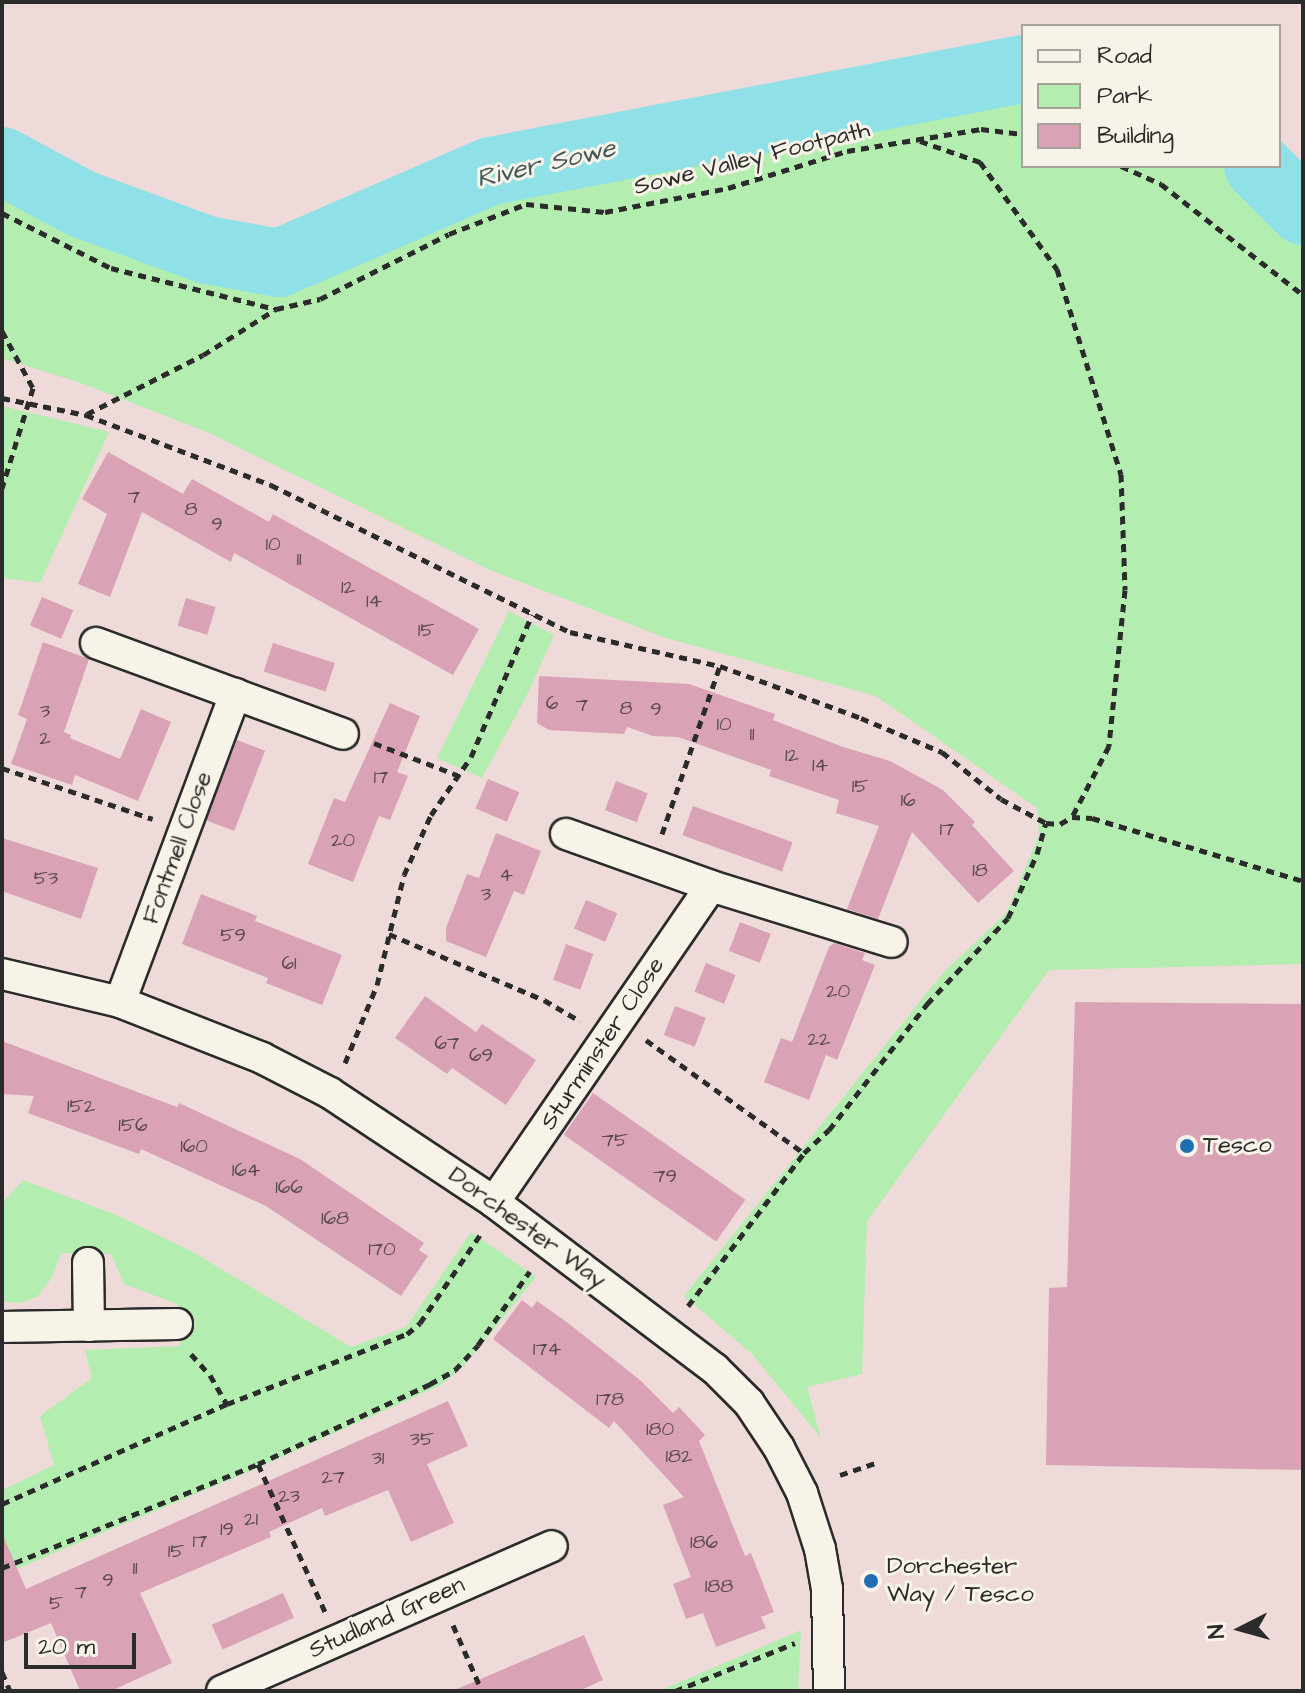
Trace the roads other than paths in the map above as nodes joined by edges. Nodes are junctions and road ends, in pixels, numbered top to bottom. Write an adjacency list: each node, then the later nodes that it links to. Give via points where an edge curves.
1 (96, 643): 2 (street)
2 (235, 694): 3 (street); 8 (street, Fontmell Close)
3 (343, 734)
4 (566, 834): 5 (street)
5 (711, 886): 6 (street); 9 (street, Sturminster Close)
6 (892, 942)
7 (2, 974): 8 (street, Dorchester Way)
8 (120, 1002): 9 (street, Dorchester Way, via 262,1058 330,1093)
9 (494, 1202): 16 (street, Dorchester Way, via 715,1369 749,1403 802,1493 820,1549 827,1589)
10 (88, 1263): 12 (street)
11 (177, 1324): 12 (street)
12 (89, 1326): 13 (street)
13 (2, 1327)
14 (552, 1546): 15 (street, Studland Green)
15 (222, 1691)
16 (829, 1691)

